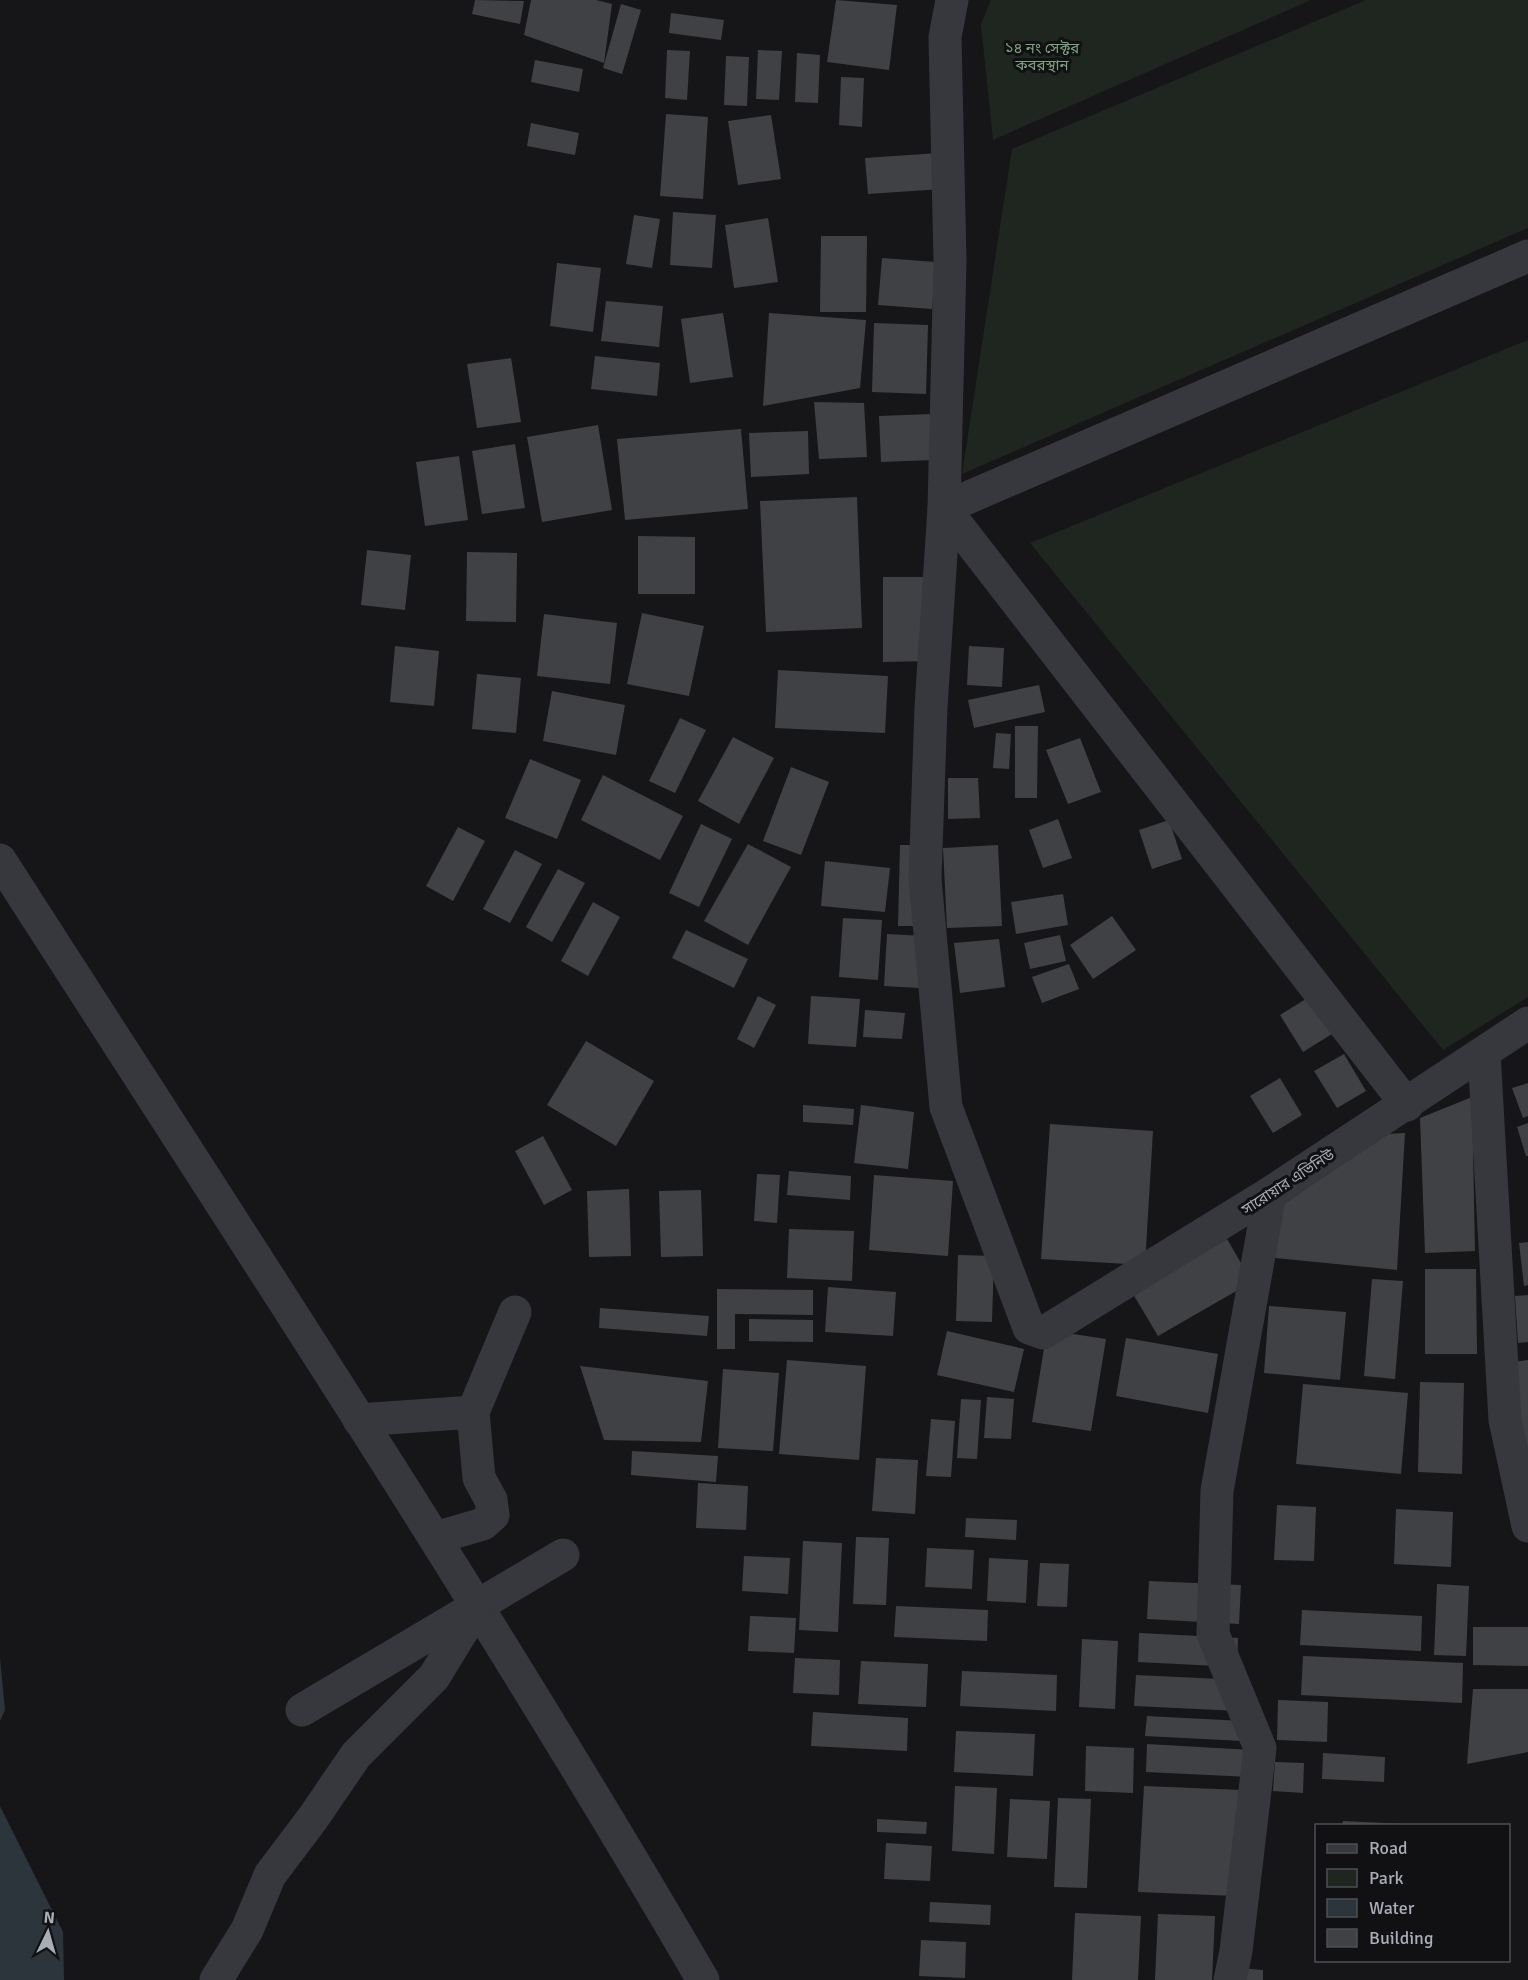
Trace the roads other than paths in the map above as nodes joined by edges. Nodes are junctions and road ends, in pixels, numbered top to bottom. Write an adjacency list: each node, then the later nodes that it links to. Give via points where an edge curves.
1 (952, 0): 3 (street, via 945,37 950,261)
2 (1528, 256): 3 (street)
3 (944, 508): 7 (street); 8 (street, সারোয়ার এভিনিউ, via 925,879 946,1107 1029,1328 1043,1333)
4 (0, 860): 11 (street)
5 (1528, 1023): 6 (street, সারোয়ার এভিনিউ)
6 (1484, 1053): 7 (street, সারোয়ার এভিনিউ); 12 (street, via 1505,1420)
7 (1407, 1105): 8 (street, সারোয়ার এভিনিউ)
8 (1270, 1193): 19 (street, via 1217,1491 1213,1634 1260,1748)
9 (515, 1312): 10 (street)
10 (473, 1412): 11 (street); 13 (street, via 479,1478 491,1500 493,1515 483,1524)
11 (360, 1420): 13 (street)
12 (1528, 1526)
13 (435, 1539): 15 (street)
14 (563, 1555): 15 (street)
15 (478, 1605): 16 (street); 17 (street, via 434,1677 356,1755 270,1875 247,1930); 18 (street)
16 (302, 1710)
17 (216, 1980)
18 (703, 1980)
19 (1230, 1980)

